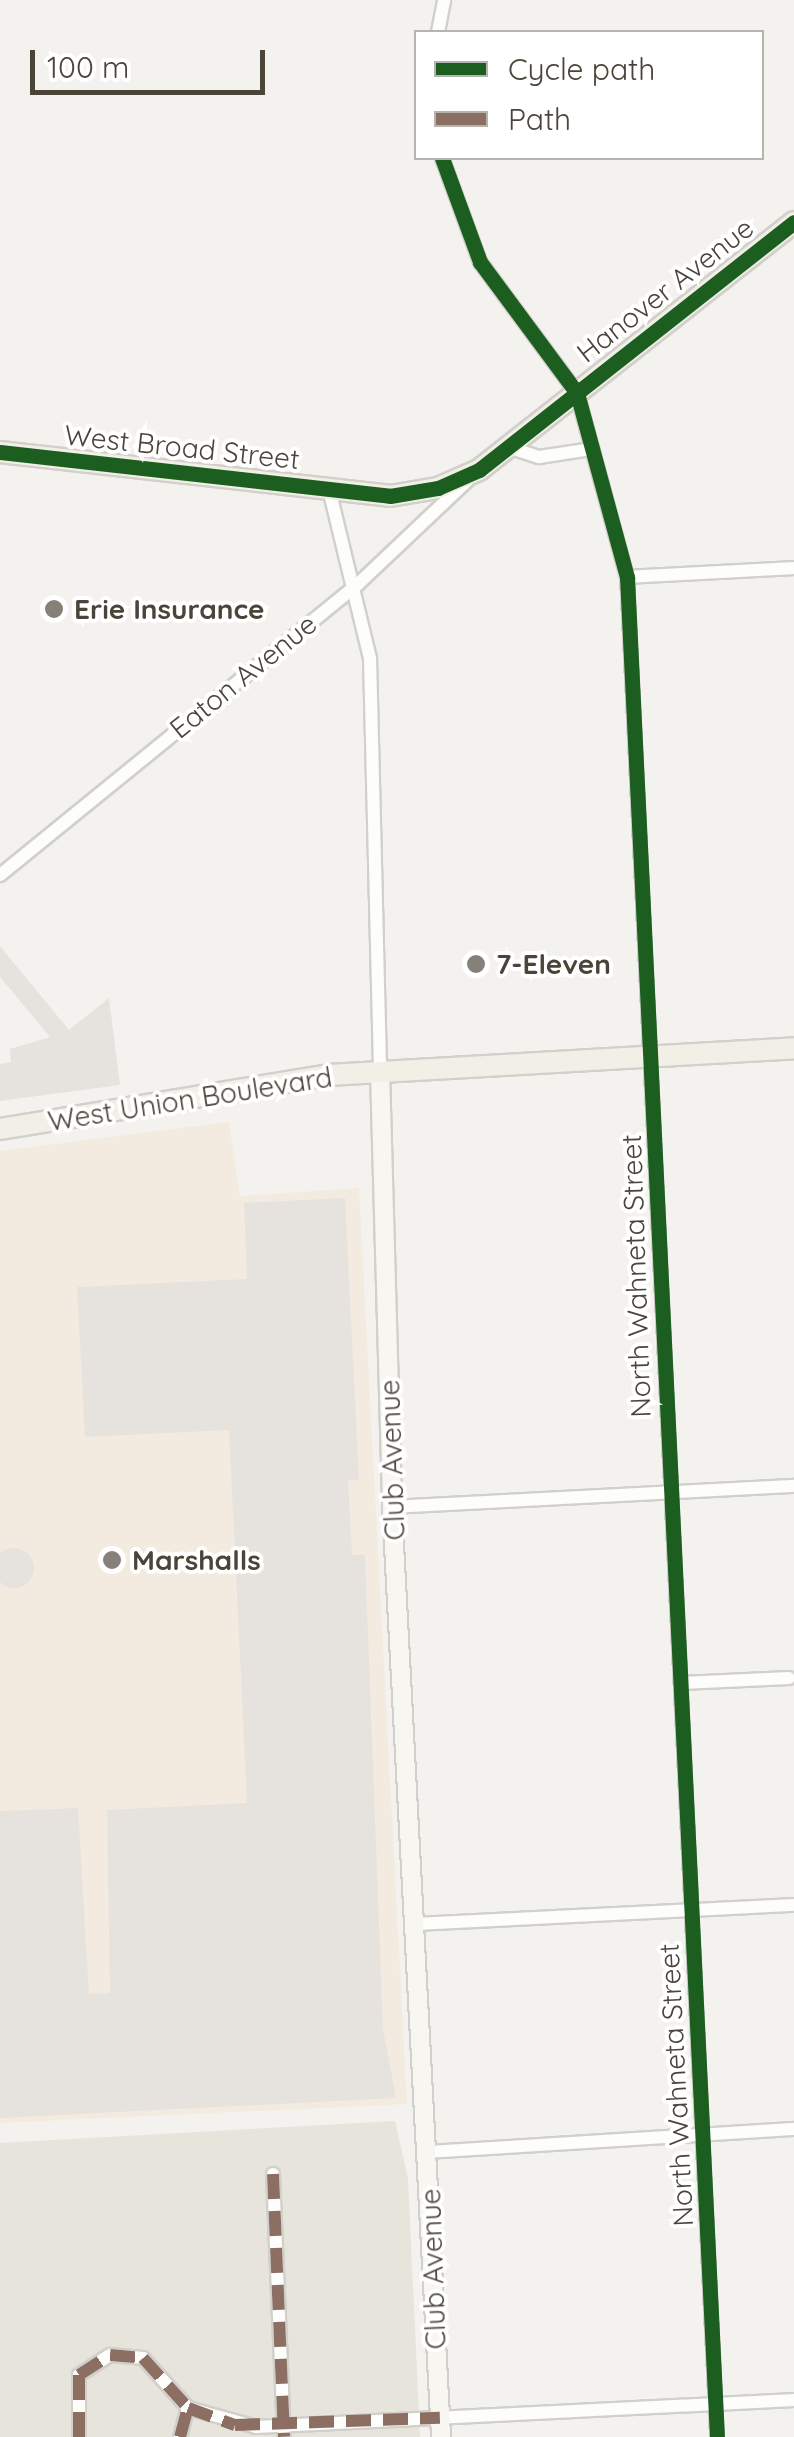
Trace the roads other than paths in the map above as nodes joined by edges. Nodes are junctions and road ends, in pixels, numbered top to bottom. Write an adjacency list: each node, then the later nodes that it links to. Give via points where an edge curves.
1 (444, 0): 2 (street)
2 (438, 30)
3 (443, 160): 5 (street, North Wahneta Street, via 480,262)
4 (794, 222): 5 (main road, Hanover Avenue)
5 (577, 393): 6 (main road, Hanover Avenue); 7 (street, North Wahneta Street)
6 (508, 447): 7 (street, via 539,457); 9 (main road, Hanover Avenue)
7 (592, 449): 13 (street, North Wahneta Street)
8 (0, 452): 10 (main road, West Broad Street)
9 (479, 470): 11 (main road, Hanover Avenue, via 420,493); 14 (street, Eaton Avenue)
10 (329, 489): 11 (main road, West Broad Street); 14 (street, Club Avenue)
11 (358, 492)
12 (794, 568): 13 (street)
13 (627, 577): 17 (street, North Wahneta Street)
14 (358, 584): 15 (street, Eaton Avenue); 18 (street, Club Avenue, via 370,658)
15 (0, 874)
16 (794, 1048): 17 (main road, West Union Boulevard)
17 (651, 1055): 18 (main road, West Union Boulevard); 21 (street, North Wahneta Street)
18 (380, 1071): 19 (main road, West Union Boulevard); 22 (street, Club Avenue)
19 (0, 1129)
20 (794, 1486): 21 (street)
21 (670, 1492): 22 (street); 24 (street, North Wahneta Street)
22 (392, 1507): 27 (street, Club Avenue)
23 (789, 1678): 24 (street)
24 (682, 1683): 26 (street, North Wahneta Street)
25 (794, 1905): 26 (street)
26 (693, 1910): 27 (street); 29 (street, North Wahneta Street)
27 (417, 1924): 30 (street, Club Avenue)
28 (794, 2129): 29 (street)
29 (704, 2134): 30 (street); 33 (street, North Wahneta Street)
30 (428, 2152): 35 (street, Club Avenue)
31 (273, 2174): 36 (street)
32 (794, 2400): 33 (street)
33 (716, 2404): 35 (street); 39 (street, North Wahneta Street)
34 (188, 2408): 36 (street); 37 (street, via 143,2358 110,2355 80,2375); 38 (street)
35 (440, 2428): 36 (street)
36 (284, 2431)
37 (79, 2437)
38 (180, 2437)
39 (718, 2437)

